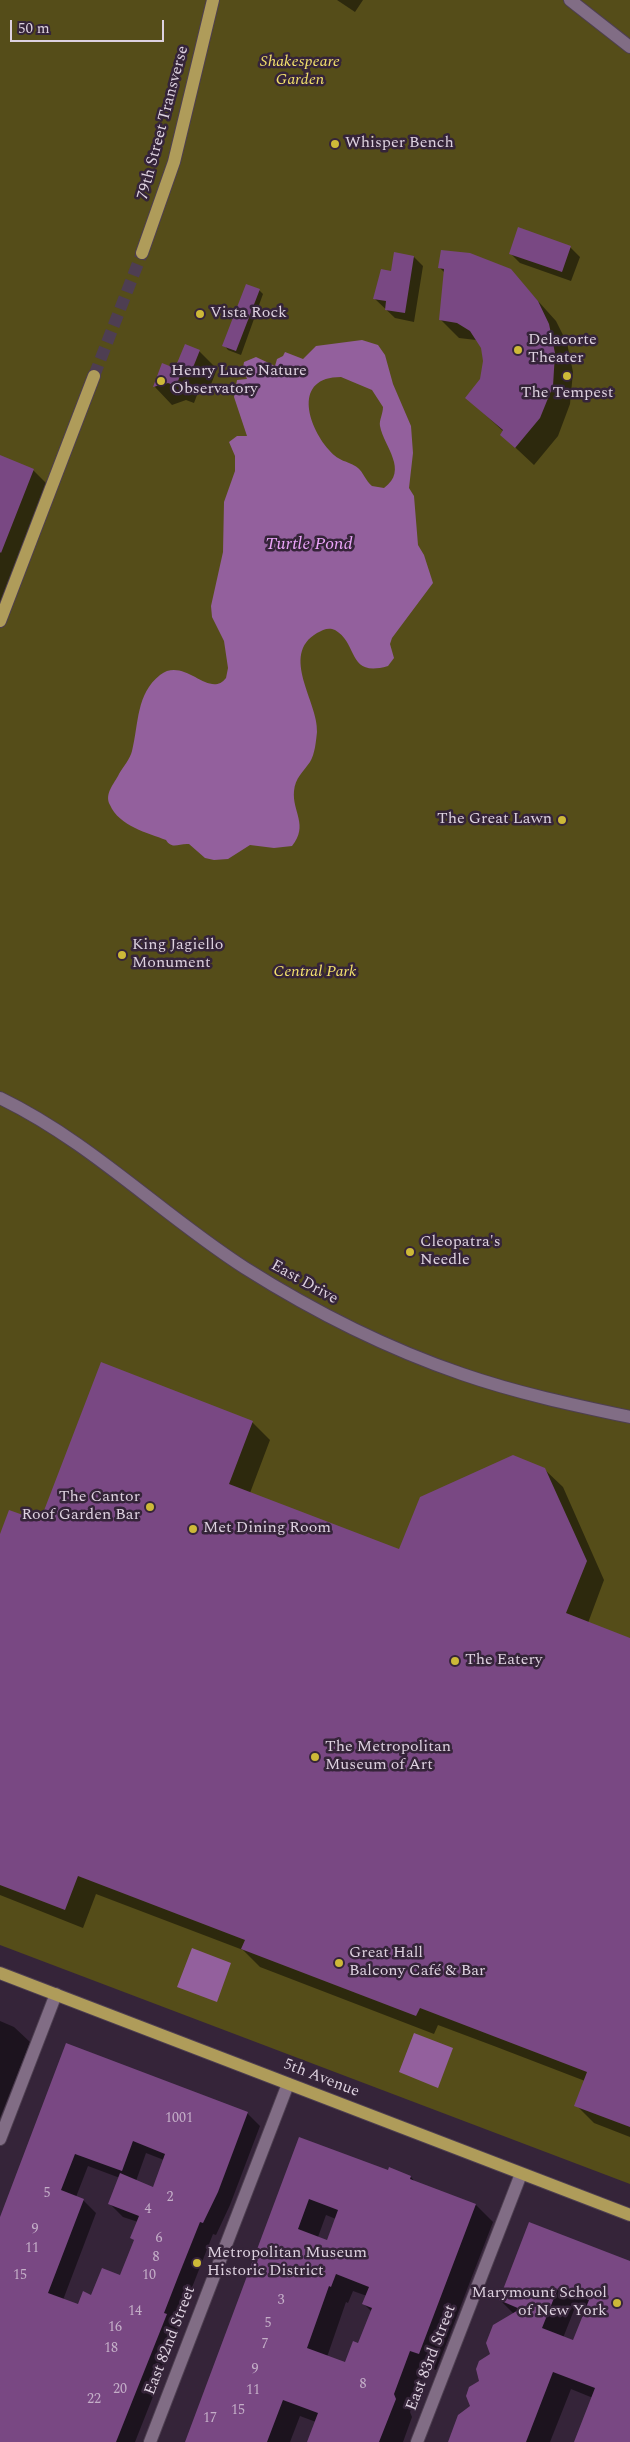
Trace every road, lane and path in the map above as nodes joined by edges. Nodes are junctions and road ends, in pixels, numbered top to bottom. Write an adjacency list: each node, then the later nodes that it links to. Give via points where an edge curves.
1 (213, 0): 4 (main road, 79th Street Transverse, via 174,162)
2 (570, 0): 3 (street)
3 (630, 47)
4 (142, 253)
5 (94, 376): 6 (main road)
6 (0, 621)
7 (0, 1098): 8 (street, East Drive, via 78,1143 244,1267 347,1326 464,1374 564,1403)
8 (630, 1417)
9 (0, 1973): 10 (main road, 5th Avenue)
10 (56, 1994): 11 (main road, 5th Avenue); 12 (street)
11 (288, 2084): 13 (main road, 5th Avenue); 15 (street, East 82nd Street)
12 (0, 2139)
13 (520, 2174): 14 (main road, 5th Avenue); 16 (street, East 83rd Street)
14 (630, 2215)
15 (150, 2442)
16 (417, 2442)

